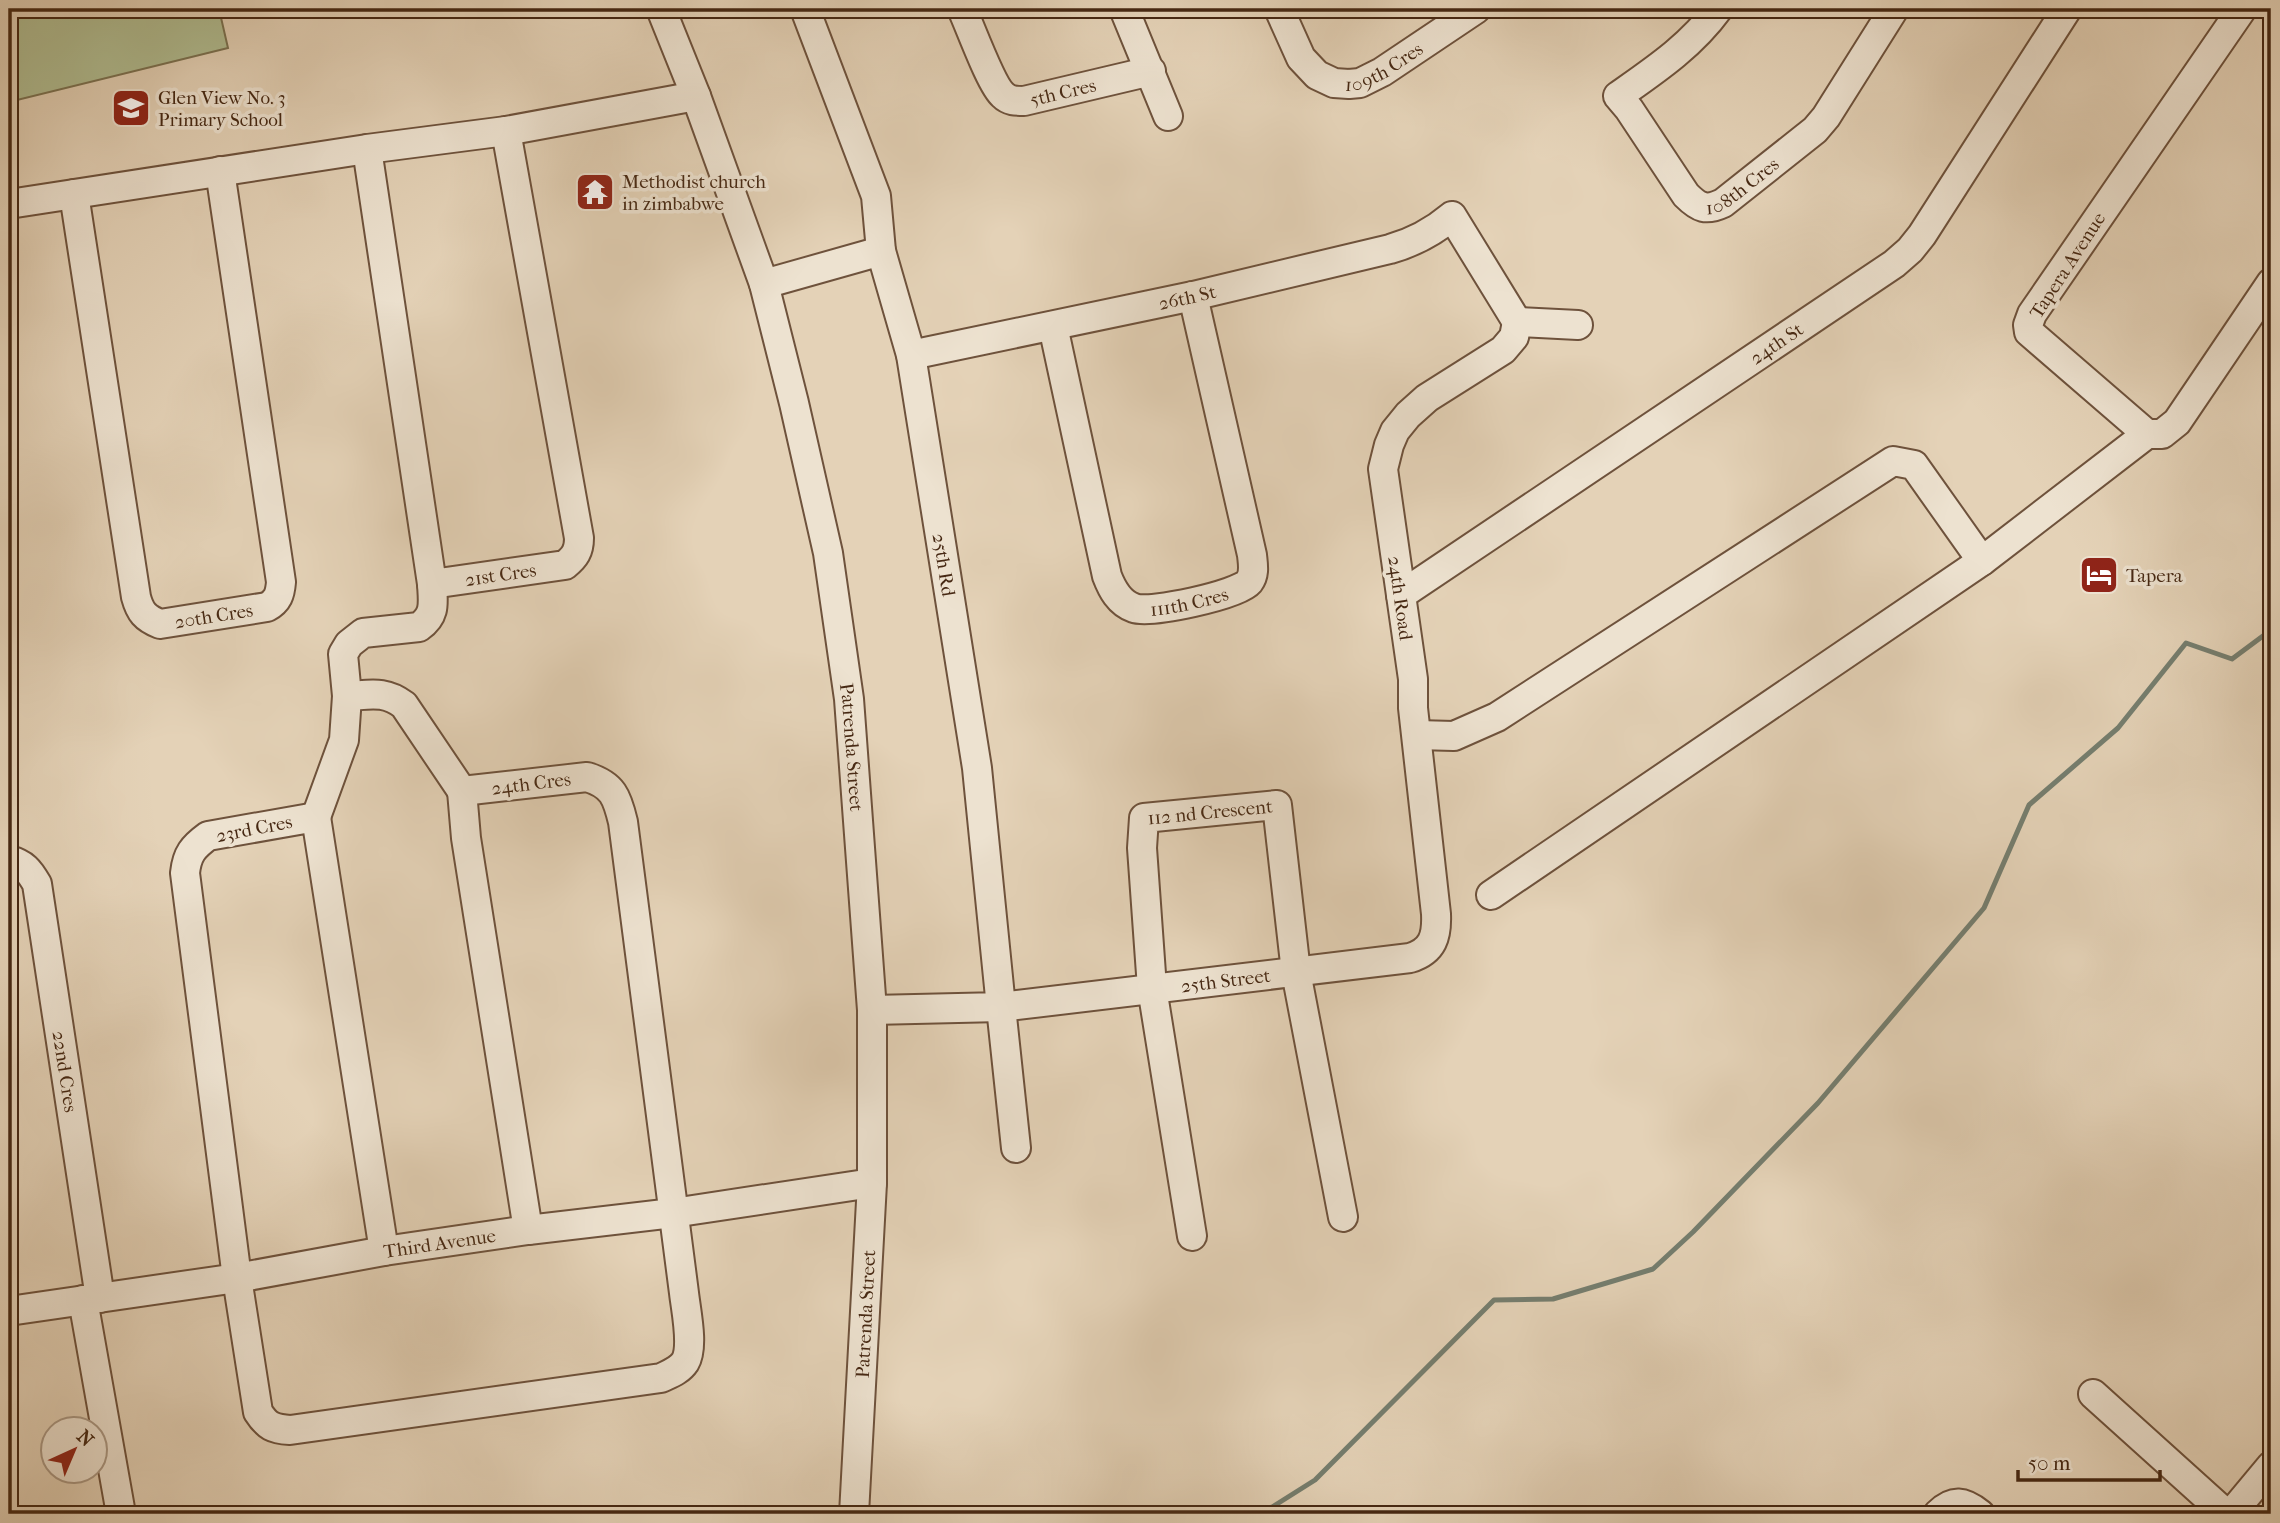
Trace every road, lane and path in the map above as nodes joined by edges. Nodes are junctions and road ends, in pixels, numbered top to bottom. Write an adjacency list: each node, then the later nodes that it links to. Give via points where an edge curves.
1 (661, 9): 12 (street, Patrenda Street)
2 (805, 9): 19 (street, 25th Rd, via 876,196)
3 (962, 9): 11 (street, 5th Cres, via 993,81 1012,100)
4 (1124, 9): 11 (street)
5 (1279, 9): 6 (street, 109th Cres, via 1301,58 1317,75 1349,84 1382,72)
6 (1476, 9)
7 (1718, 9): 8 (street, 108th Cres, via 1689,43 1618,96 1686,195 1710,209 1815,130)
8 (1895, 9)
9 (2067, 9): 30 (street, 24th St, via 1922,235 1902,257)
10 (2242, 9): 27 (street, Tapera Avenue, via 2028,325 2029,332)
11 (1151, 71): 13 (street)
12 (696, 96): 14 (street); 21 (street, Patrenda Street)
13 (1168, 116)
14 (506, 131): 15 (street); 29 (street, 21st Cres, via 579,548 565,565)
15 (367, 149): 16 (street); 29 (street)
16 (220, 171): 17 (street); 17 (street, 20th Cres, via 281,582 278,599 267,607 187,620 160,624 139,609)
17 (74, 194): 18 (street)
18 (9, 204)
19 (881, 251): 21 (street); 26 (street, 25th Rd)
20 (2271, 283): 27 (street, via 2177,422 2162,434)
21 (764, 284): 41 (street, Patrenda Street, via 828,553 849,699)
22 (1193, 296): 23 (street, 26th St, via 1412,243 1452,216); 25 (street, 26th St); 25 (street, 111th Cres, via 1253,572 1250,581 1234,592 1153,610 1128,606 1107,576)
23 (1517, 322): 24 (street); 30 (street, 24th Road, via 1514,337 1503,350 1427,398 1395,431 1389,445 1383,469)
24 (1578, 325)
25 (1053, 326): 26 (street, 26th St)
26 (911, 355): 40 (street, 25th Rd, via 977,768)
27 (2147, 434): 28 (street)
28 (1982, 561): 32 (street, via 1914,465 1893,461 1497,717 1454,736); 36 (street)
29 (432, 584): 31 (street, via 433,609 419,627 363,633 349,644 343,654)
30 (1401, 595): 32 (street, 24th Road)
31 (347, 696): 33 (street, via 384,693 404,705); 34 (street, via 344,740)
32 (1418, 735): 37 (street, 24th Road)
33 (462, 791): 44 (street, 24th Cres, via 587,777 601,781 618,803); 46 (street)
34 (316, 817): 48 (street, 23rd Cres); 49 (street, 23rd Cres, via 208,836 186,859)
35 (9, 860): 50 (street, 22nd Cres, via 29,870 37,884)
36 (1491, 895)
37 (1437, 934): 38 (street, 25th Street, via 1426,951 1410,958)
38 (1296, 972): 39 (street, 25th Street); 39 (street, 112 nd Crescent, via 1277,805 1144,818); 45 (street)
39 (1152, 988): 40 (street, 25th Street); 47 (street)
40 (1000, 1007): 41 (street); 42 (street, 25th Rd)
41 (872, 1010): 43 (street, Patrenda Street)
42 (1016, 1148)
43 (872, 1183): 44 (street, Third Avenue); 55 (street, Patrenda Street)
44 (673, 1213): 46 (street, Third Avenue); 49 (street, 24th Cres, via 690,1346 683,1365 661,1378 277,1430 266,1425 258,1412)
45 (1343, 1217)
46 (528, 1230): 48 (street, Third Avenue)
47 (1192, 1236)
48 (384, 1251): 49 (street, Third Avenue)
49 (237, 1278): 50 (street, Third Avenue)
50 (92, 1299): 51 (street, Third Avenue); 54 (street, 22nd Cres)
51 (9, 1311)
52 (2093, 1394): 58 (street)
53 (2271, 1466): 59 (street)
54 (121, 1514)
55 (854, 1514)
56 (1938, 1514): 57 (street, via 1958,1502)
57 (1980, 1514)
58 (2225, 1514)
59 (2231, 1514)

